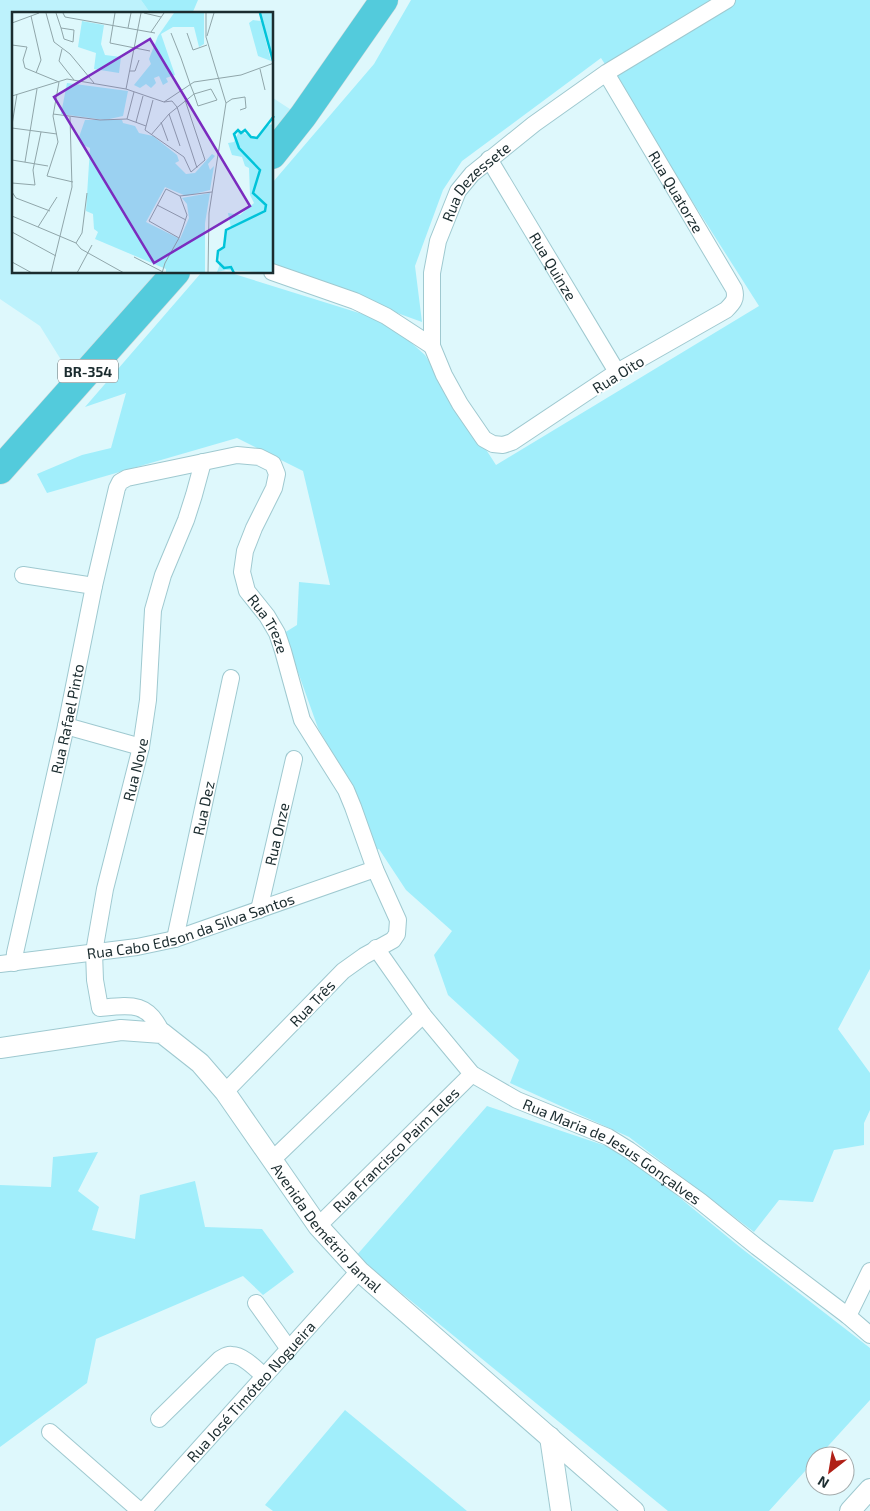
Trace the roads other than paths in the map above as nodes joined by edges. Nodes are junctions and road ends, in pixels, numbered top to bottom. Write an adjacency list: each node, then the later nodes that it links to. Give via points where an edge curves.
1 (384, 0): 4 (highway)
2 (727, 0): 3 (street, Rua Dezessete)
3 (606, 73): 5 (street, Rua Dezessete); 8 (street, Rua Quatorze, via 734,289 734,301)
4 (274, 152)
5 (490, 159): 9 (street, Rua Dezessete, via 458,191 438,241 432,273); 10 (street, Rua Quinze)
6 (274, 273): 9 (street, via 356,301)
7 (174, 274): 13 (highway, BR-354)
8 (726, 310): 10 (street, Rua Oito)
9 (432, 346): 11 (street, Rua Dezessete, via 460,404 484,439 493,444)
10 (617, 372): 11 (street, Rua Oito)
11 (512, 442)
12 (203, 462): 14 (street, Rua Treze); 19 (street, Rua Nove, via 154,610 148,700); 21 (street, Rua Treze, via 237,455 259,457 273,464 277,474 274,488 245,551 242,572 247,591 277,634 302,720 346,790)
13 (0, 470)
14 (127, 478): 16 (street, Rua Rafael Pinto, via 116,488)
15 (23, 575): 16 (street)
16 (94, 586): 18 (street, Rua Rafael Pinto)
17 (231, 678): 24 (street, Rua Dez)
18 (66, 726): 19 (street); 27 (street, Rua Rafael Pinto, via 15,953)
19 (141, 747): 26 (street, Rua Nove, via 105,888)
20 (294, 759): 22 (street, Rua Onze)
21 (375, 869): 22 (street, Rua Cabo Edson da Silva Santos); 23 (street, Rua Treze)
22 (259, 910): 24 (street, Rua Cabo Edson da Silva Santos)
23 (398, 920): 25 (street, Rua Três, via 393,940)
24 (175, 939): 26 (street, Rua Cabo Edson da Silva Santos)
25 (376, 948): 28 (street, Rua Maria de Jesus Gonçalves); 32 (street, Rua Três, via 343,971)
26 (94, 952): 27 (street, Rua Cabo Edson da Silva Santos); 29 (street, Rua Nove, via 100,1008 130,1005 146,1011)
27 (7, 964)
28 (422, 1015): 31 (street, Rua Maria de Jesus Gonçalves); 33 (street)
29 (162, 1033): 30 (street, via 121,1030); 32 (street, Avenida Demétrio Jamal, via 200,1063)
30 (0, 1048)
31 (472, 1074): 34 (street, Rua Francisco Paim Teles); 38 (street, Rua Maria de Jesus Gonçalves, via 517,1100 629,1150)
32 (225, 1092): 33 (street, Avenida Demétrio Jamal)
33 (272, 1160): 34 (street, Avenida Demétrio Jamal)
34 (318, 1226): 35 (street, Avenida Demétrio Jamal)
35 (359, 1270): 40 (street, Rua José Timóteo Nogueira); 44 (street, Avenida Demétrio Jamal)
36 (870, 1271): 38 (street)
37 (256, 1303): 40 (street)
38 (848, 1316): 39 (street, Rua Maria de Jesus Gonçalves)
39 (870, 1335)
40 (288, 1349): 41 (street, Rua José Timóteo Nogueira)
41 (264, 1376): 42 (street, via 233,1354 227,1355); 46 (street, Rua José Timóteo Nogueira)
42 (159, 1419)
43 (50, 1432): 46 (street)
44 (550, 1437): 47 (street); 48 (street, Avenida Demétrio Jamal)
45 (870, 1489): 49 (street)
46 (141, 1511)
47 (561, 1511)
48 (634, 1511)
49 (850, 1511)

